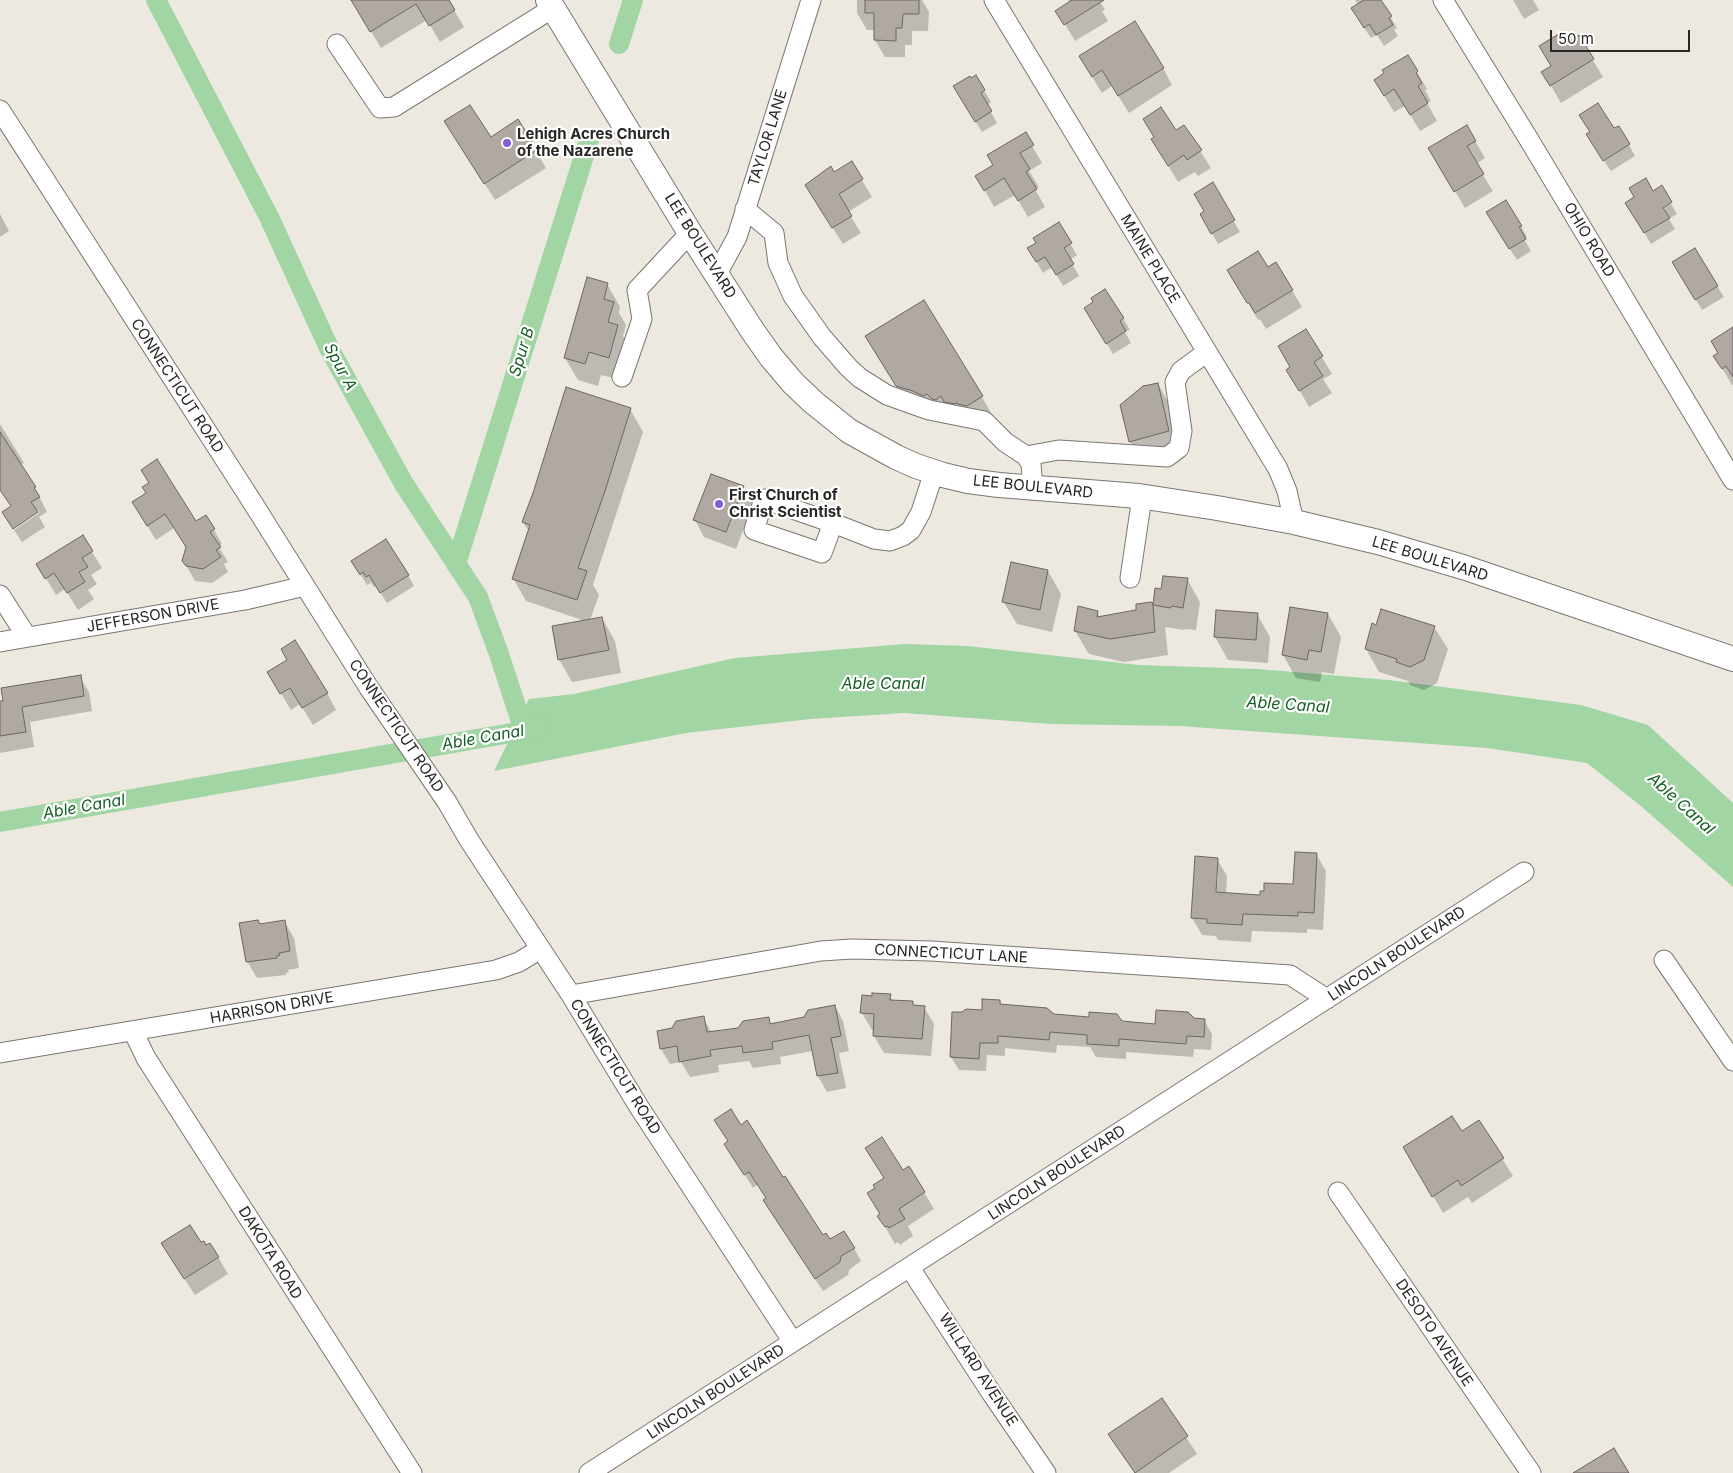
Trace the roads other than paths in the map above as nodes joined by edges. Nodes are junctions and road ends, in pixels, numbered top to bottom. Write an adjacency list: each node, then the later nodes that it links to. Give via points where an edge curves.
1 (811, 0): 7 (street, TAYLOR LANE)
2 (994, 0): 10 (street, MAINE PLACE)
3 (1443, 0): 14 (street, OHIO ROAD)
4 (551, 4): 5 (street, via 394,107 380,108); 8 (main road, LEE BOULEVARD)
5 (337, 44)
6 (0, 110): 20 (street, CONNECTICUT ROAD)
7 (745, 209): 9 (street, TAYLOR LANE, via 737,237); 12 (street, via 774,233 778,263 793,296 822,337 860,378 887,395 929,410 984,421 1005,442)
8 (690, 233): 9 (main road, LEE BOULEVARD); 11 (street, via 637,290 642,319)
9 (717, 274): 13 (main road, LEE BOULEVARD, via 772,357 813,402 849,431 896,457)
10 (1207, 352): 12 (street, via 1181,371 1174,382 1182,431 1179,448 1167,457 1058,450); 17 (street, MAINE PLACE, via 1278,469)
11 (622, 377)
12 (1026, 456): 15 (street)
13 (934, 472): 15 (main road, LEE BOULEVARD, via 968,481); 18 (street, via 921,512 911,530 903,536 890,541 874,539)
14 (1733, 480)
15 (1033, 488): 16 (main road, LEE BOULEVARD)
16 (1142, 497): 17 (main road, LEE BOULEVARD); 19 (street)
17 (1294, 522): 24 (main road, LEE BOULEVARD, via 1466,568)
18 (833, 523)
19 (1130, 578)
20 (305, 586): 22 (street, JEFFERSON DRIVE, via 245,600); 26 (street, CONNECTICUT ROAD)
21 (0, 595): 22 (street)
22 (27, 637): 23 (street, JEFFERSON DRIVE)
23 (0, 642)
24 (1733, 659)
25 (1524, 872): 29 (street, LINCOLN BOULEVARD)
26 (540, 949): 28 (street, CONNECTICUT ROAD); 30 (street, HARRISON DRIVE, via 519,962 496,970)
27 (1664, 960): 32 (street)
28 (571, 995): 29 (street, CONNECTICUT LANE, via 821,951 852,949 931,951 1290,975); 35 (street, CONNECTICUT ROAD, via 639,1107)
29 (1327, 999): 34 (street, LINCOLN BOULEVARD)
30 (133, 1031): 31 (street, HARRISON DRIVE); 36 (street, DAKOTA ROAD, via 146,1058)
31 (0, 1053)
32 (1733, 1061)
33 (1338, 1192): 39 (street, DESOTO AVENUE)
34 (910, 1268): 35 (street, LINCOLN BOULEVARD); 38 (street, WILLARD AVENUE)
35 (793, 1342): 37 (street, LINCOLN BOULEVARD)
36 (412, 1473)
37 (589, 1473)
38 (1046, 1473)
39 (1531, 1473)

